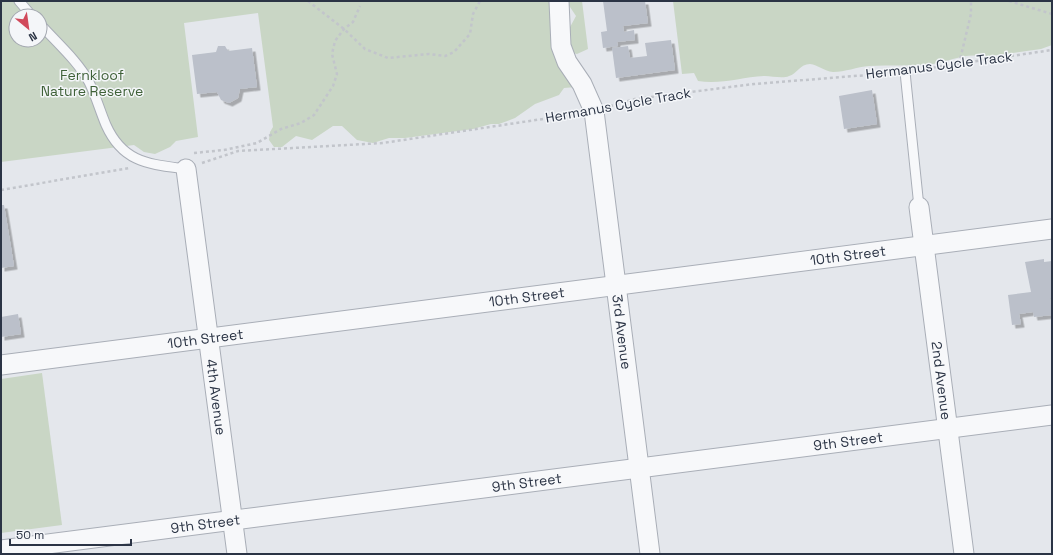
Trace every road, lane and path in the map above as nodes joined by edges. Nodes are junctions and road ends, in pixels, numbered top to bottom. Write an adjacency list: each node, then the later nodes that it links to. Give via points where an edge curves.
1 (308, 1): 8 (path)
2 (480, 1): 8 (path, via 473,14 470,34 454,52 445,56 429,54 388,58 365,49)
3 (559, 1): 13 (street, 3rd Avenue, via 561,46)
4 (971, 1): 11 (path, via 971,14)
5 (1009, 1): 7 (path)
6 (360, 6): 8 (path, via 353,22)
7 (1052, 14)
8 (344, 29): 15 (path, via 335,41 332,54 337,74 333,86 314,115 301,124 281,129 256,143 189,154)
9 (48, 33): 14 (lane, via 80,68 114,140 126,153)
10 (1052, 50): 11 (path, Hermanus Cycle Track)
11 (959, 64): 12 (path, Hermanus Cycle Track)
12 (905, 72): 13 (path, Hermanus Cycle Track, via 754,84 636,99); 17 (lane)
13 (594, 111): 15 (path, Hermanus Cycle Track, via 382,142 238,151); 20 (street, 3rd Avenue)
14 (152, 164): 15 (lane); 16 (path)
15 (186, 169): 21 (street, 4th Avenue)
16 (1, 190)
17 (919, 207): 19 (street, 2nd Avenue)
18 (1052, 229): 19 (street, 10th Street)
19 (924, 246): 20 (street, 10th Street); 24 (street, 2nd Avenue)
20 (617, 285): 21 (street, 10th Street); 25 (street, 3rd Avenue)
21 (208, 338): 22 (street, 10th Street); 26 (street, 4th Avenue)
22 (1, 365)
23 (1052, 415): 24 (street, 9th Street)
24 (948, 428): 25 (street, 9th Street); 30 (street, 2nd Avenue)
25 (640, 468): 26 (street, 9th Street); 29 (street, 3rd Avenue)
26 (232, 521): 27 (street, 9th Street); 28 (street, 4th Avenue)
27 (1, 550)
28 (236, 554)
29 (650, 554)
30 (964, 554)

